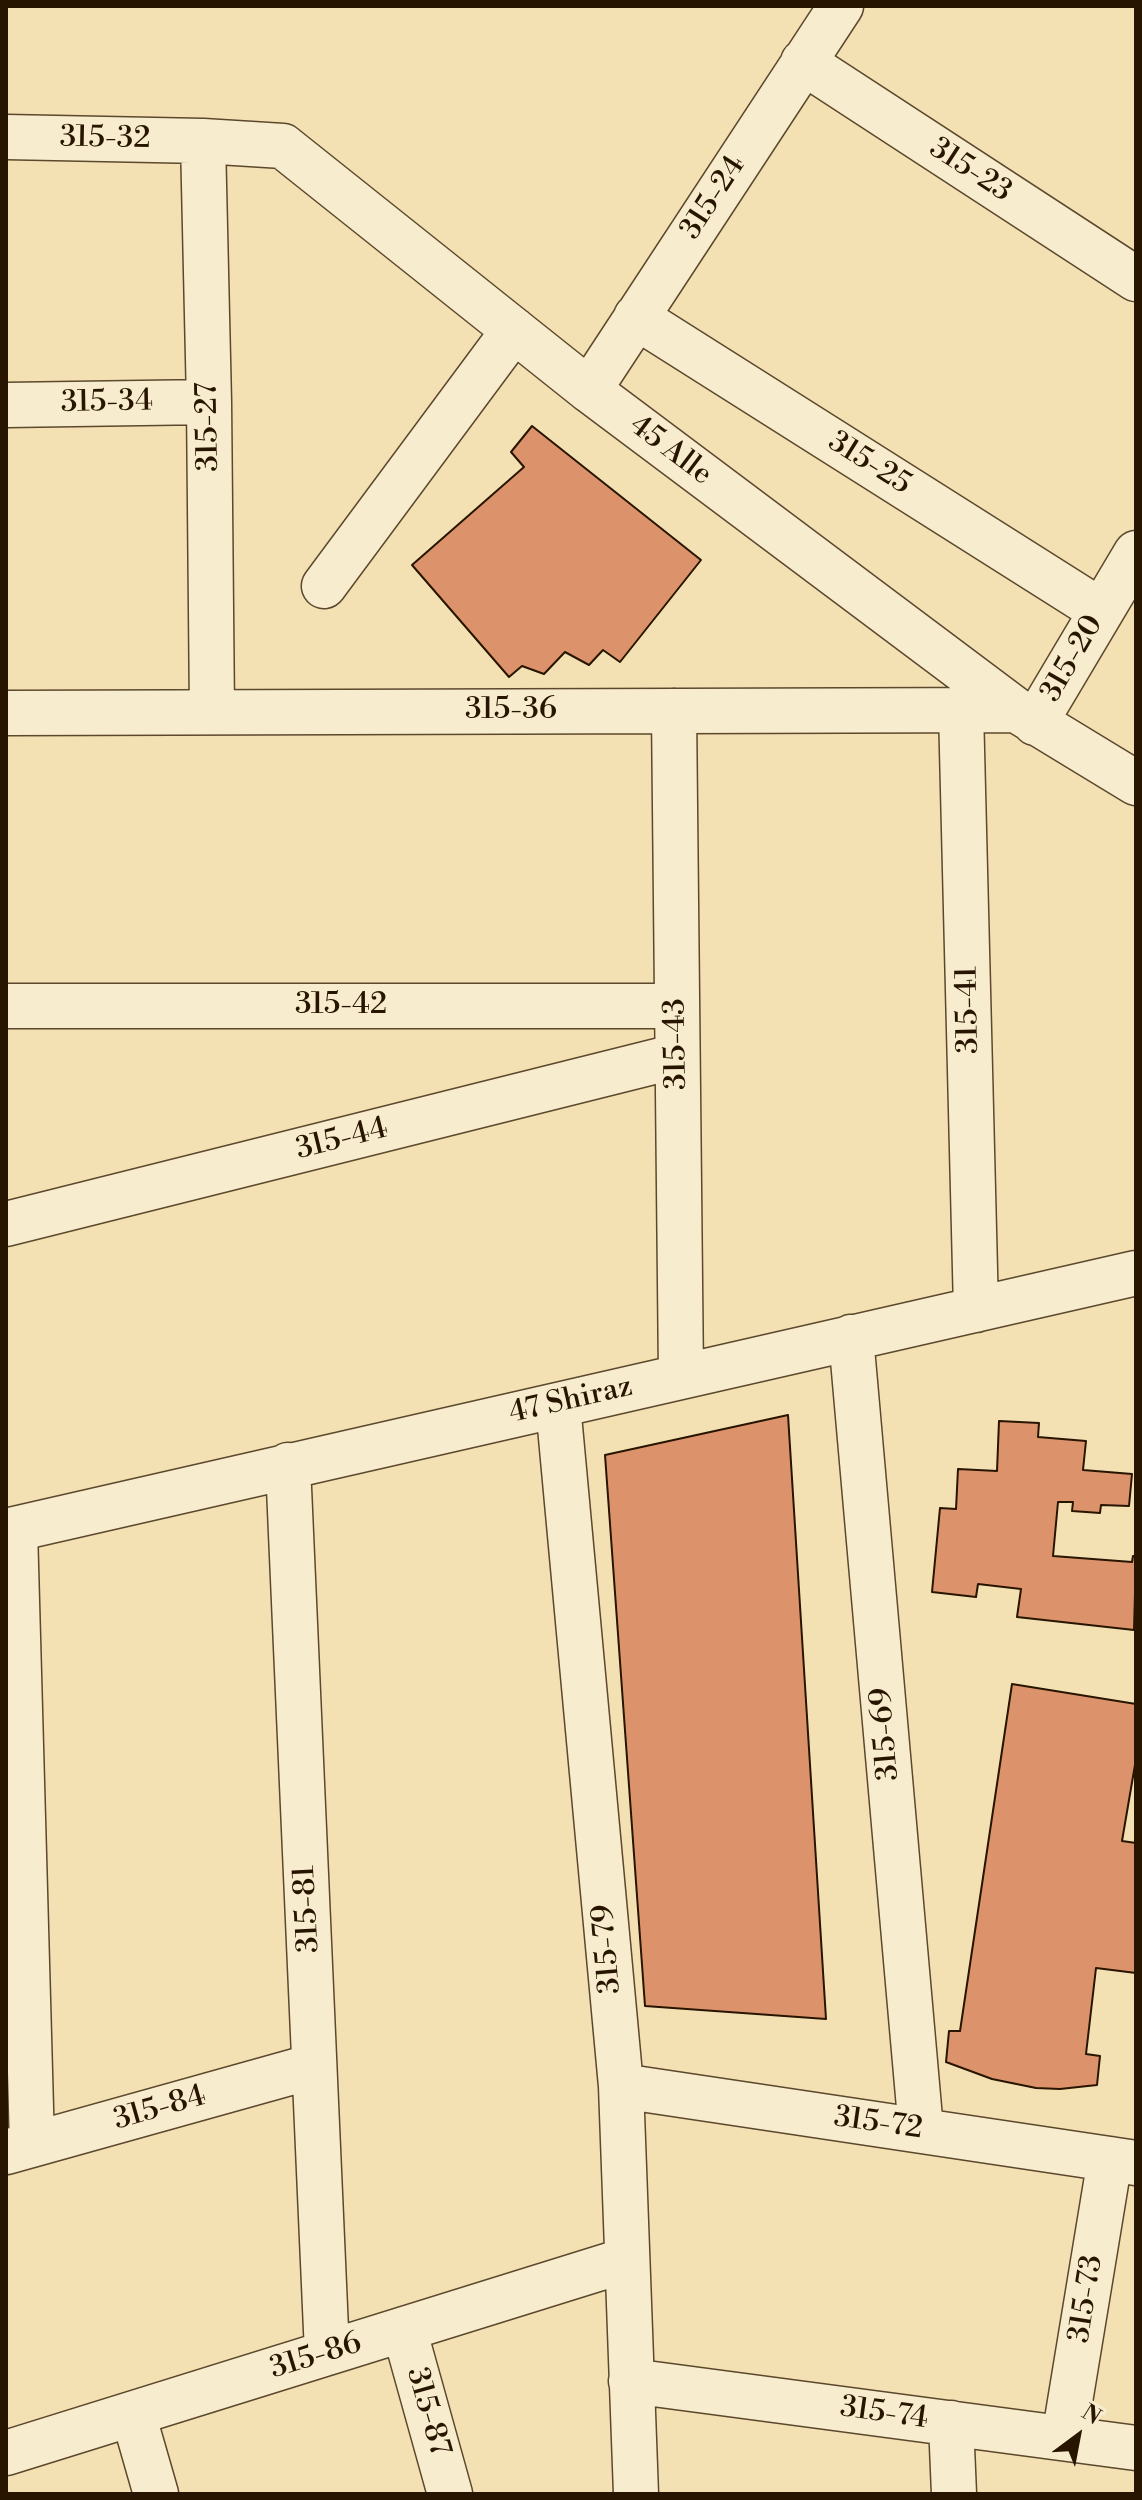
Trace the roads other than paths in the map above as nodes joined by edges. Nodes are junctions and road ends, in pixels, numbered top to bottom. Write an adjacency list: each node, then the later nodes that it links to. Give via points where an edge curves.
1 (841, 6): 2 (street, 315-24)
2 (803, 62): 5 (street, 315-23); 6 (street, 315-24)
3 (6, 137): 4 (street, 315-32)
4 (203, 141): 7 (street, 45 Alle, via 283,146); 9 (street, 315-27)
5 (1136, 279)
6 (636, 317): 8 (street, 315-24); 13 (street, 315-25)
7 (514, 330): 8 (street, 45 Alle); 12 (street)
8 (589, 390): 18 (street, 45 Alle)
9 (209, 402): 10 (street, 315-34); 16 (street, 315-27)
10 (6, 405)
11 (1136, 553): 13 (street, 315-20)
12 (324, 586)
13 (1101, 611): 18 (street, 315-20)
14 (961, 710): 15 (street, 315-36); 18 (street, 315-36); 25 (street, 315-41)
15 (674, 711): 16 (street, 315-36); 21 (street, 315-43)
16 (212, 712): 17 (street, 315-36)
17 (6, 713)
18 (1026, 716): 19 (street, 45 Alle)
19 (1136, 783)
20 (6, 1006): 21 (street, 315-42)
21 (677, 1006): 22 (street, 315-43)
22 (677, 1056): 23 (street, 315-44); 27 (street, 315-43)
23 (6, 1224)
24 (1136, 1273): 25 (street, 47 Shiraz)
25 (976, 1310): 26 (street, 47 Shiraz)
26 (851, 1337): 27 (street, 47 Shiraz); 35 (street, 315-69)
27 (681, 1376): 28 (street, 47 Shiraz)
28 (558, 1405): 29 (street, 47 Shiraz); 34 (street, 315-79)
29 (288, 1465): 30 (street, 47 Shiraz); 33 (street, 315-81)
30 (10, 1530): 31 (street)
31 (14, 1795): 32 (street)
32 (15, 1851): 36 (street)
33 (314, 2066): 36 (street, 315-84); 40 (street, 315-81)
34 (621, 2086): 35 (street, 315-72); 38 (street, 315-79)
35 (921, 2130): 37 (street, 315-72)
36 (19, 2148)
37 (1123, 2161): 44 (street, 315-73)
38 (626, 2260): 39 (street, 315-86); 41 (street, 315-79)
39 (404, 2329): 40 (street, 315-86); 48 (street, 315-87)
40 (327, 2353): 42 (street, 315-86)
41 (631, 2381): 43 (street, 315-74); 49 (street, 315-79)
42 (133, 2414): 46 (street, 315-86); 47 (street)
43 (951, 2423): 44 (street, 315-74); 50 (street)
44 (1064, 2438): 45 (street, 315-74)
45 (1136, 2448)
46 (6, 2453)
47 (156, 2494)
48 (450, 2494)
49 (636, 2494)
50 (954, 2494)

